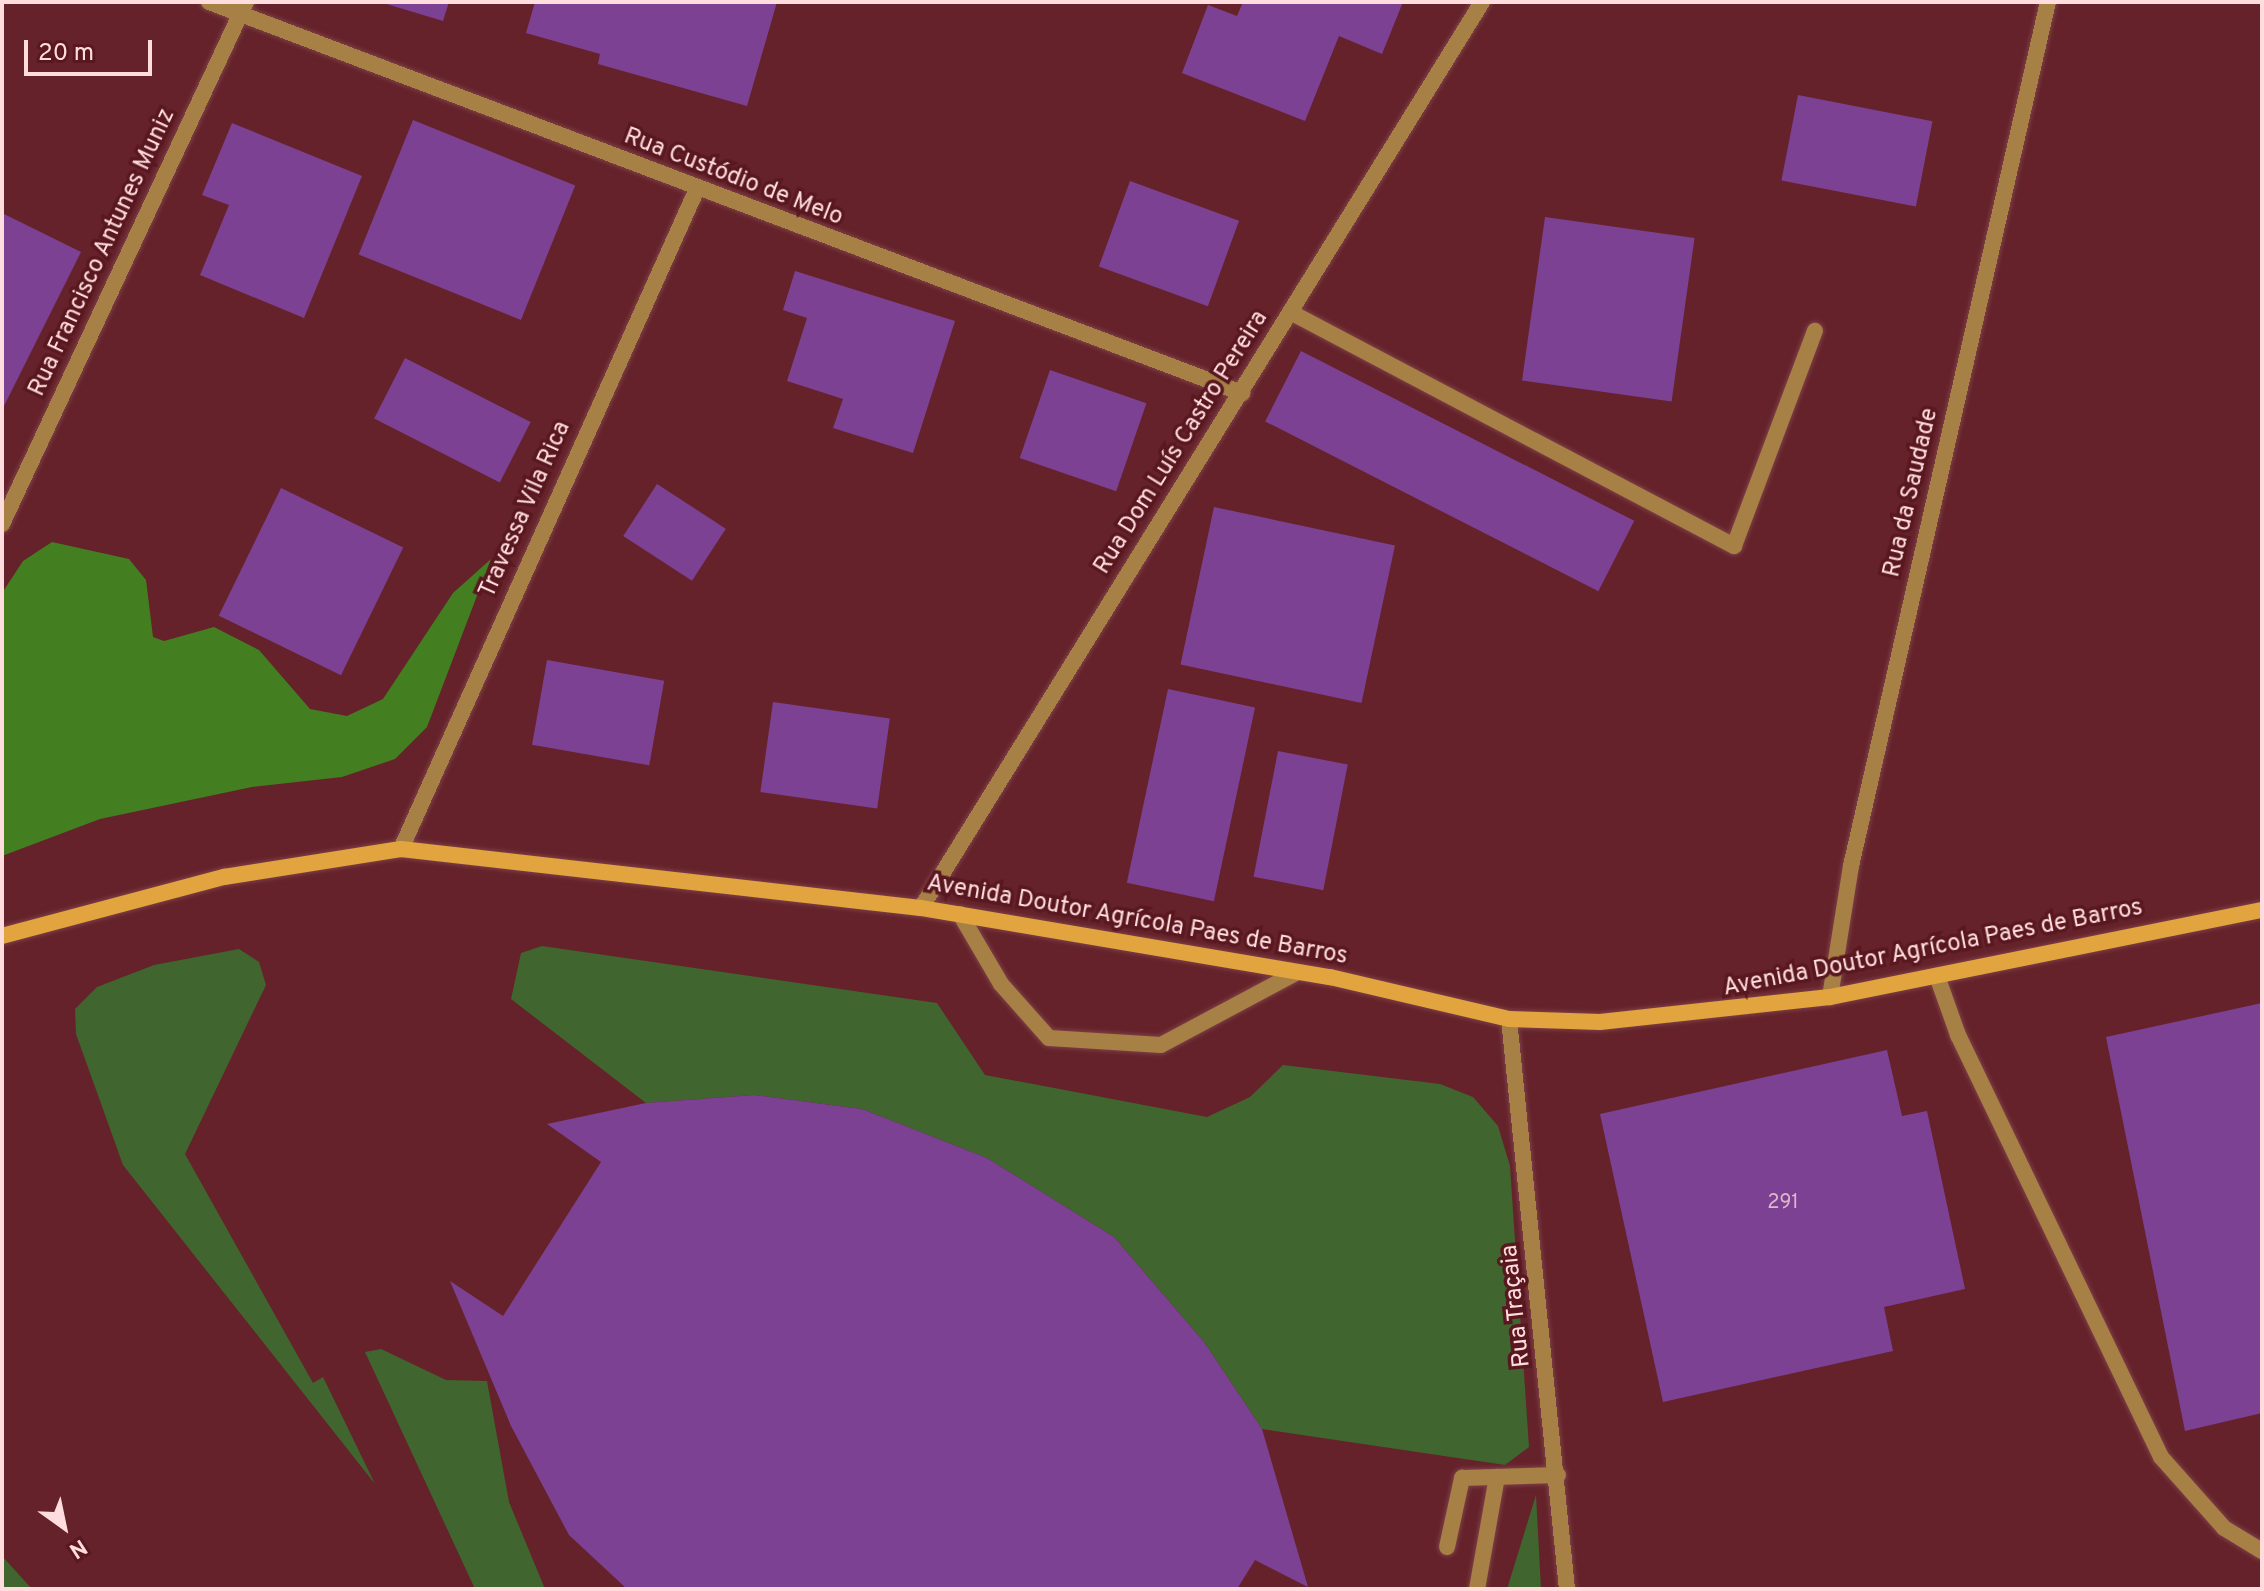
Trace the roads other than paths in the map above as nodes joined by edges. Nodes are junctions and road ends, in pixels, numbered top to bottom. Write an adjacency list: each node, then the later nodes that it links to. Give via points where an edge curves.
1 (209, 2): 4 (street, Rua Custódio de Melo)
2 (1482, 2): 6 (street, Rua Dom Luís Castro Pereira)
3 (2048, 2): 17 (street, Rua da Saudade, via 1851,866)
4 (244, 8): 5 (street, Rua Custódio de Melo); 9 (street, Rua Francisco Antunes Muniz)
5 (696, 191): 8 (street, Rua Custódio de Melo); 10 (street, Travessa Vila Rica)
6 (1292, 313): 7 (street, via 1734,546); 8 (street, Rua Dom Luís Castro Pereira)
7 (1815, 331)
8 (1242, 393): 11 (street, Rua Dom Luís Castro Pereira)
9 (2, 524)
10 (401, 849): 11 (street, Avenida Doutor Agrícola Paes de Barros); 14 (street, Avenida Doutor Agrícola Paes de Barros, via 224,877)
11 (921, 908): 13 (street, Avenida Doutor Agrícola Paes de Barros)
12 (2262, 910): 16 (street, Avenida Doutor Agrícola Paes de Barros)
13 (960, 914): 15 (street, Avenida Doutor Agrícola Paes de Barros); 15 (street, via 1001,984 1049,1038 1161,1045)
14 (2, 936)
15 (1298, 972): 18 (street, Avenida Doutor Agrícola Paes de Barros)
16 (1937, 976): 17 (street, Avenida Doutor Agrícola Paes de Barros); 22 (street, via 1958,1035 2161,1457 2224,1528)
17 (1830, 997): 18 (street, Avenida Doutor Agrícola Paes de Barros, via 1600,1022)
18 (1509, 1019): 19 (street, Rua Traçaia)
19 (1558, 1475): 20 (street); 24 (street, Rua Traçaia)
20 (1497, 1477): 21 (street, via 1462,1478); 23 (street)
21 (1447, 1547)
22 (2262, 1551)
23 (1477, 1589)
24 (1567, 1589)

